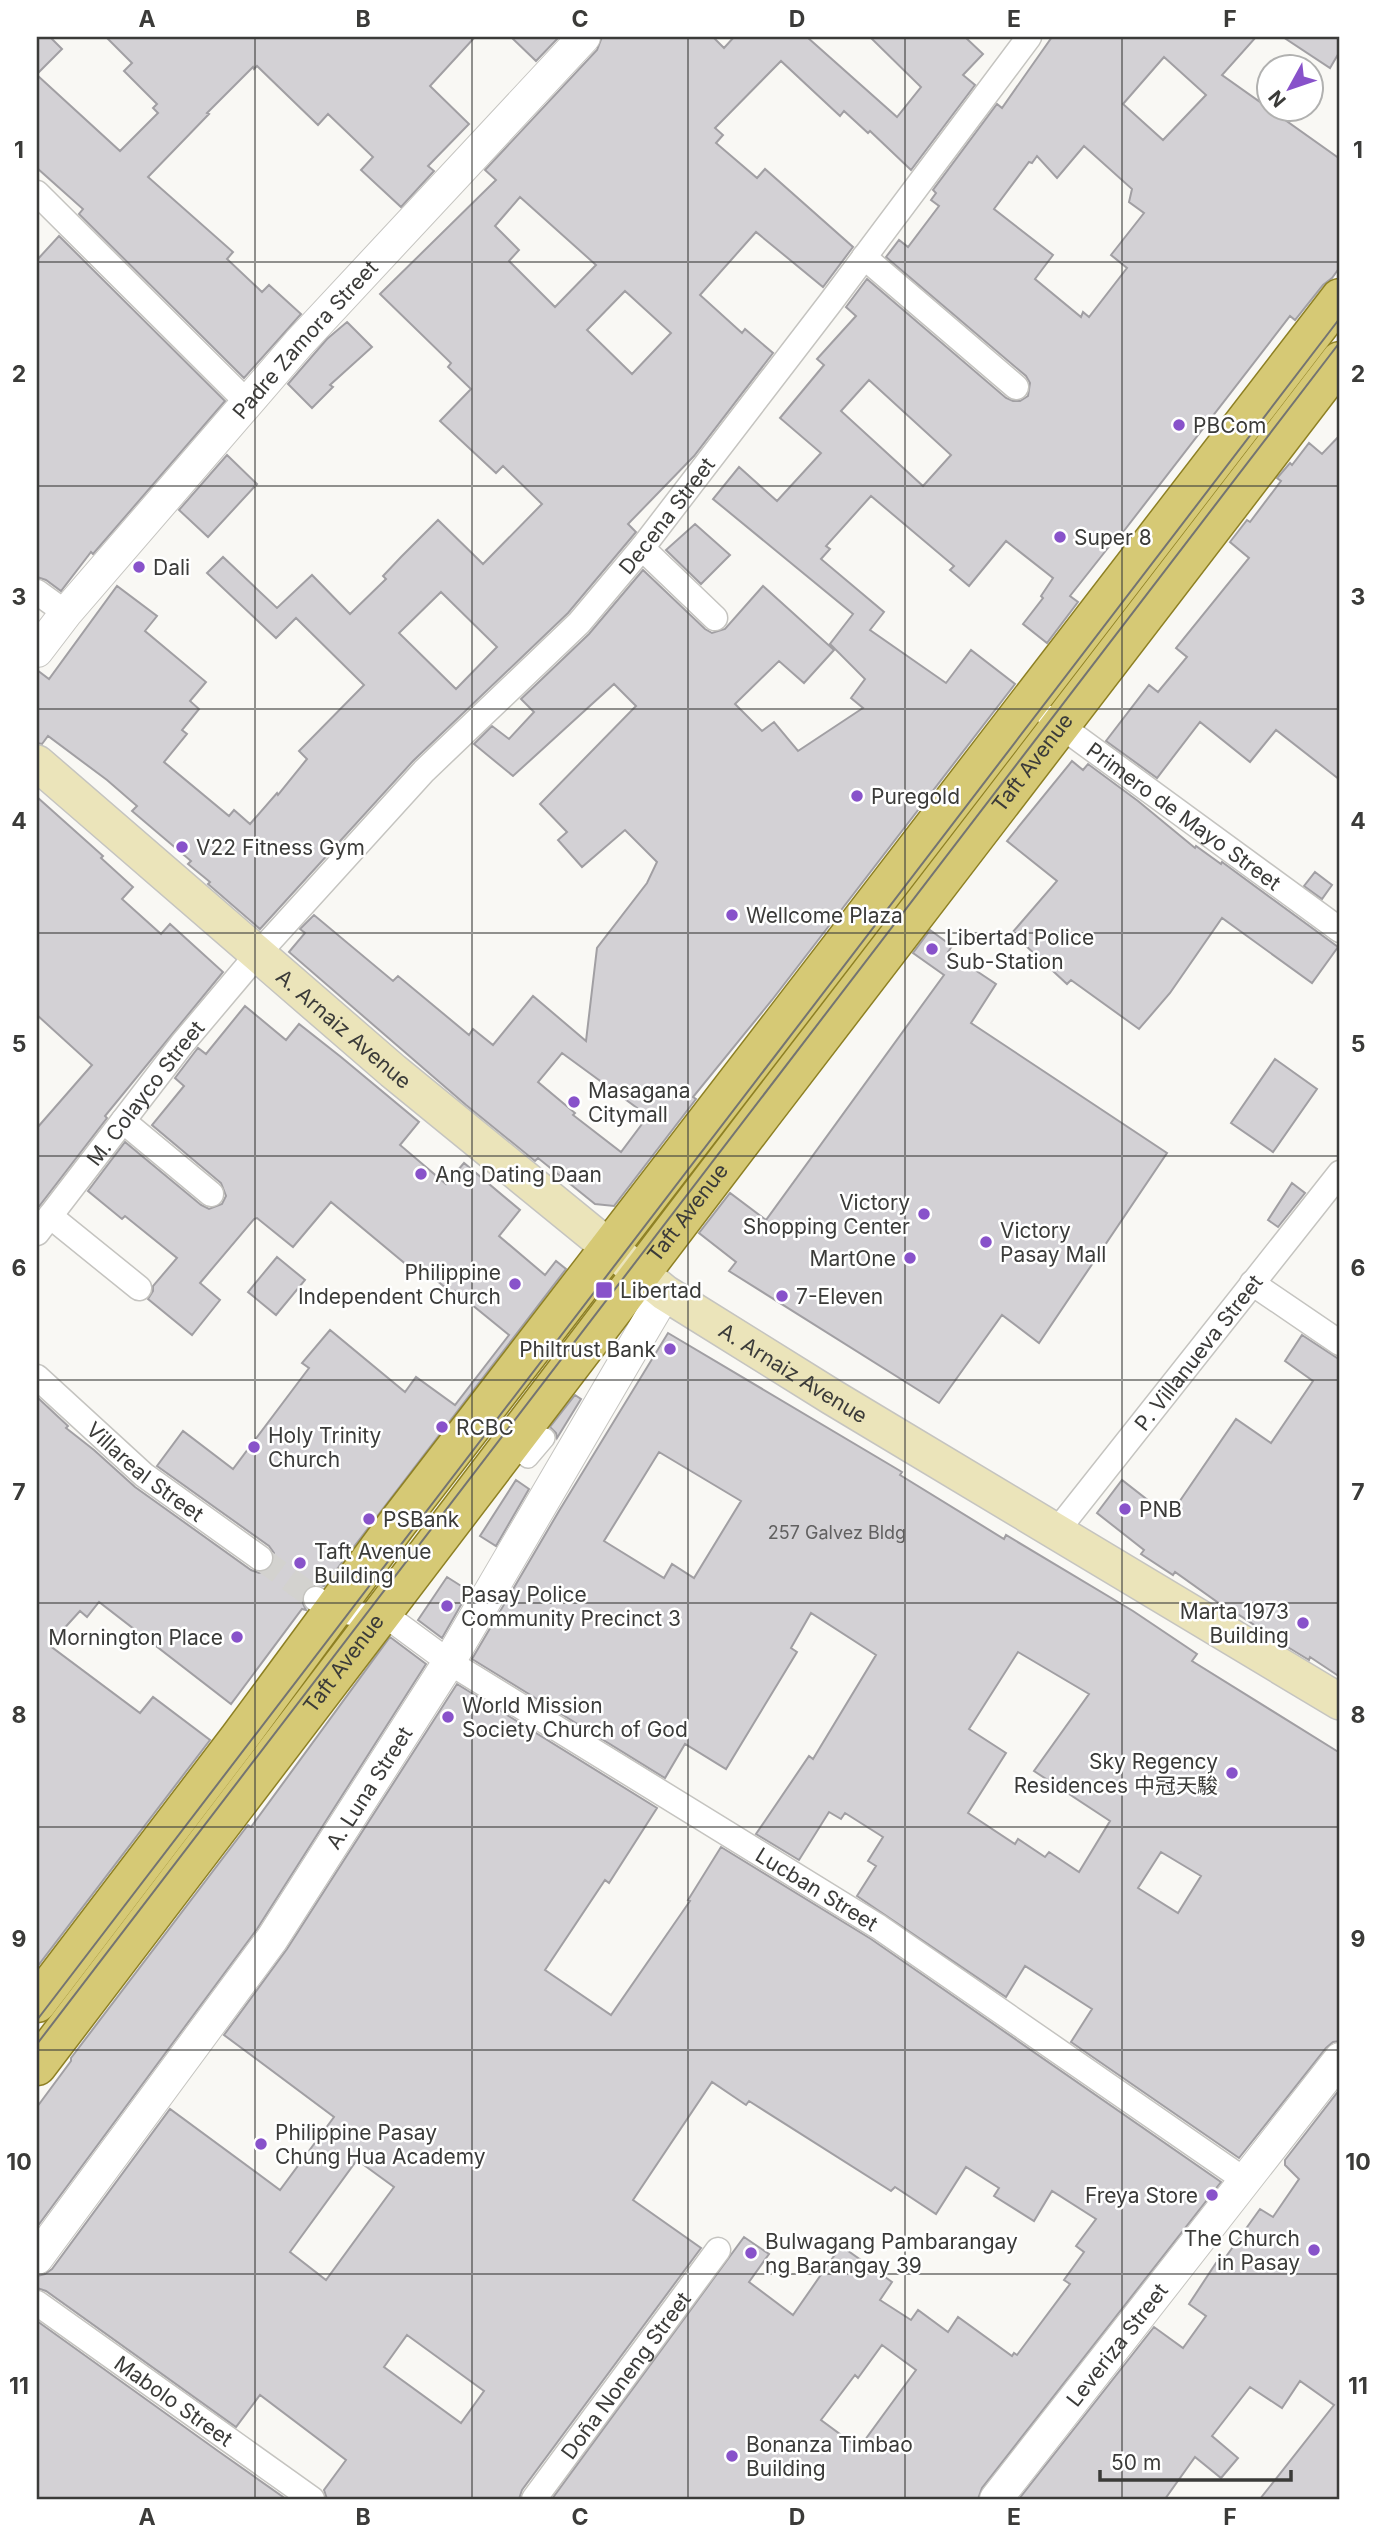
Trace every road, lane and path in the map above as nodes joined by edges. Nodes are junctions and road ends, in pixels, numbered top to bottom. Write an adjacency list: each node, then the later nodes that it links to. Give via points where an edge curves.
1 (584, 37): 9 (street, Padre Zamora Street)
2 (1029, 37): 4 (street, Decena Street)
3 (37, 193): 9 (street)
4 (864, 257): 7 (street); 11 (street, Decena Street)
5 (1340, 298): 8 (main road, Taft Avenue)
6 (1340, 361): 10 (main road, Taft Avenue)
7 (1016, 387)
8 (1270, 390): 10 (main road); 16 (main road, Taft Avenue)
9 (248, 403): 13 (street, Padre Zamora Street)
10 (1301, 412): 16 (main road, Taft Avenue)
11 (642, 548): 14 (street); 19 (street, Decena Street, via 579,623 424,771)
12 (37, 592): 13 (street)
13 (66, 613): 15 (street, Padre Zamora Street)
14 (715, 618)
15 (37, 650)
16 (1045, 714): 18 (street, Primero de Mayo Street); 24 (main road, Taft Avenue); 25 (main road, Taft Avenue)
17 (37, 763): 19 (main road, A. Arnaiz Avenue)
18 (1340, 930)
19 (257, 955): 20 (street, M. Colayco Street); 24 (main road, A. Arnaiz Avenue)
20 (122, 1121): 22 (street); 23 (street, M. Colayco Street)
21 (1340, 1173): 26 (street, P. Villanueva Street)
22 (211, 1194)
23 (43, 1224): 27 (street)
24 (609, 1248): 25 (main road, A. Arnaiz Avenue); 32 (main road, Taft Avenue, via 509,1363)
25 (653, 1283): 30 (main road, A. Arnaiz Avenue); 33 (main road, Taft Avenue, via 527,1441); 34 (street, A. Luna Street)
26 (1252, 1283): 28 (street); 30 (street, P. Villanueva Street)
27 (139, 1288)
28 (1340, 1343)
29 (37, 1377): 31 (street, Villareal Street, via 144,1475)
30 (1056, 1532): 35 (main road, A. Arnaiz Avenue)
31 (260, 1558)
32 (325, 1605): 33 (street); 36 (main road, Taft Avenue)
33 (377, 1616): 34 (street, Lucban Street, via 392,1619); 38 (main road, Taft Avenue)
34 (449, 1662): 39 (street, Lucban Street, via 879,1927); 41 (street, A. Luna Street, via 272,1939)
35 (1340, 1702)
36 (37, 2003)
37 (1340, 2059): 39 (street, Leveriza Street)
38 (37, 2066)
39 (1246, 2181): 45 (street, Leveriza Street)
40 (718, 2250): 44 (street, Doña Noneng Street)
41 (37, 2258)
42 (37, 2303): 43 (street, Mabolo Street)
43 (312, 2499)
44 (534, 2499)
45 (996, 2499)

